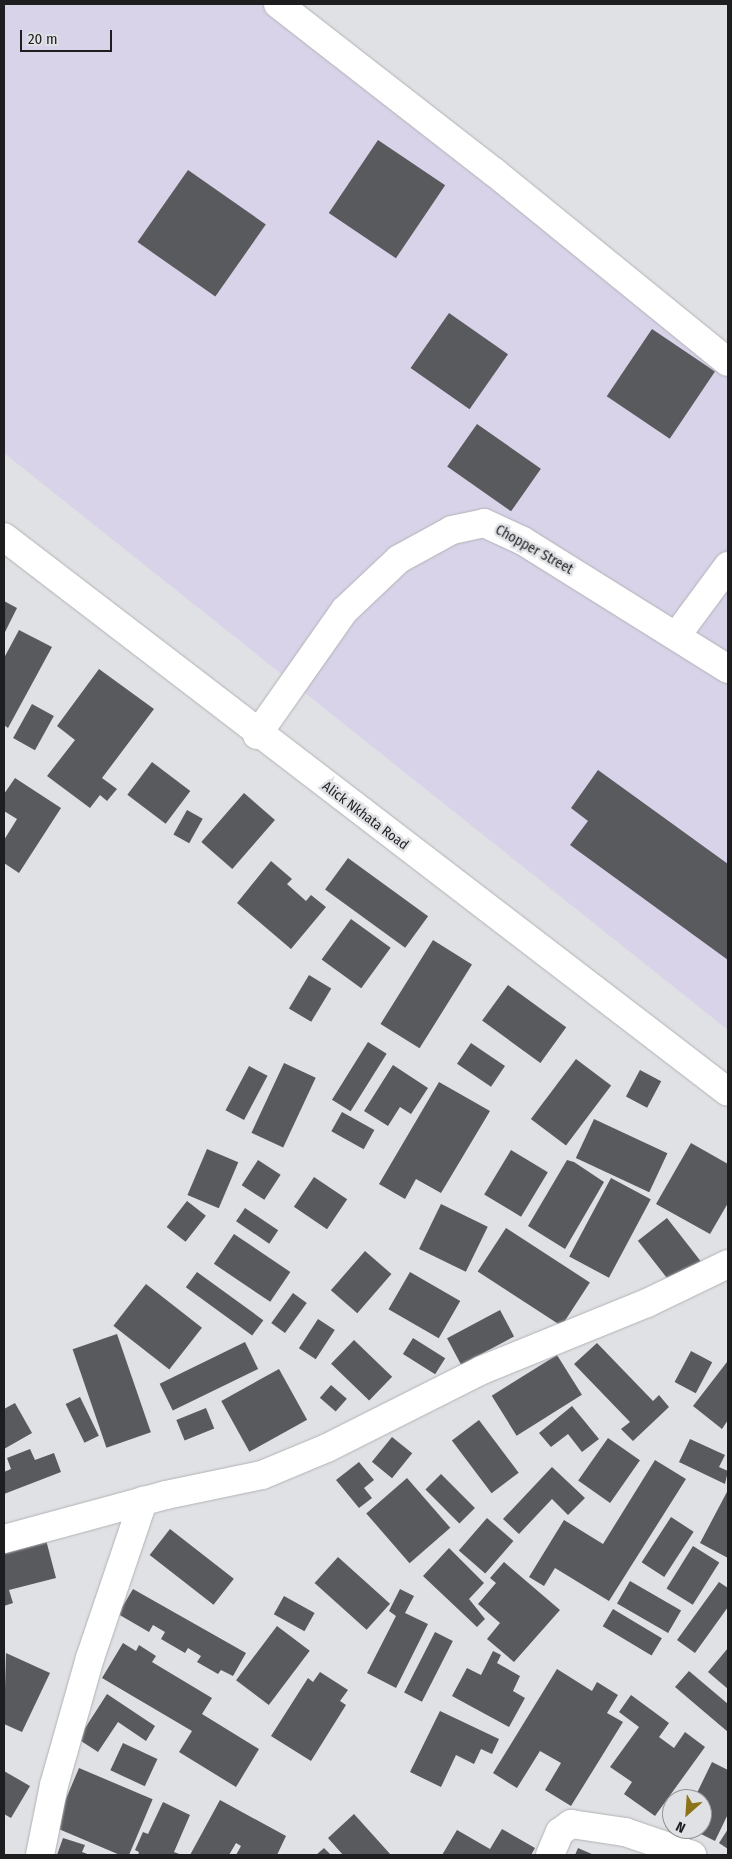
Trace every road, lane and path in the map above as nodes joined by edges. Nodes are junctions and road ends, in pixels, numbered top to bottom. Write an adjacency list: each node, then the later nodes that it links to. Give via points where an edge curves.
1 (278, 4): 2 (street, via 494,172)
2 (728, 362)
3 (4, 538): 7 (street, Alick Nkhata Road)
4 (728, 566): 5 (street)
5 (677, 635): 6 (street, Chopper Street); 7 (street, Chopper Street, via 523,541 484,523 452,530 399,558 345,610)
6 (728, 669)
7 (257, 735): 8 (street, Alick Nkhata Road)
8 (728, 1092)
9 (728, 1264): 10 (street, via 647,1303 482,1370 326,1448 262,1476)
10 (142, 1501): 11 (street); 12 (street, via 90,1658 54,1784)
11 (4, 1539)
12 (40, 1855)
13 (550, 1855): 14 (street, via 560,1832 571,1824 625,1832)
14 (692, 1855)

